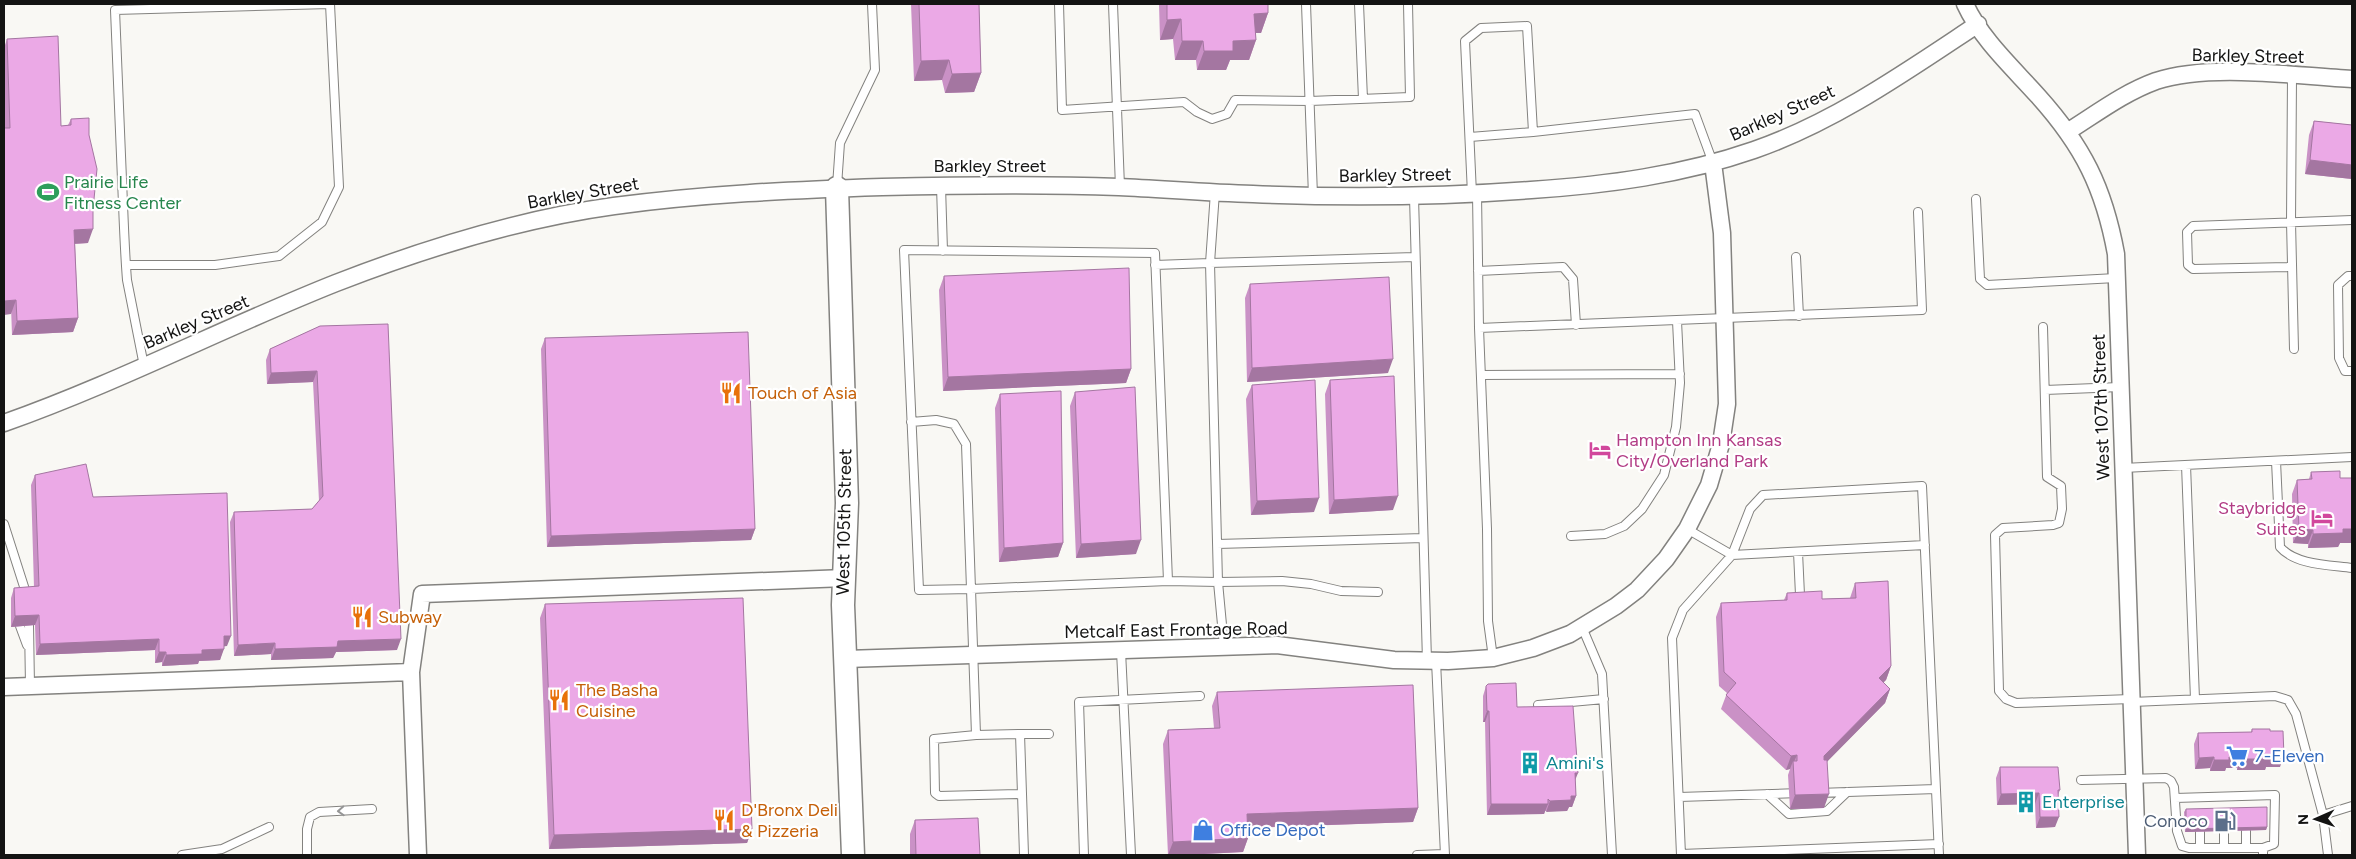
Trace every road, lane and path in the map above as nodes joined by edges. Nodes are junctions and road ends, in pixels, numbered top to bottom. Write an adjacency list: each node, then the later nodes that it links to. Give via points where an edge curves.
1 (872, 4): 20 (lane, via 875,70 840,143)
2 (1059, 4): 13 (lane, via 1062,110)
3 (1113, 4): 13 (lane)
4 (1306, 4): 12 (lane)
5 (1359, 4): 11 (lane)
6 (1408, 4): 11 (lane, via 1410,97)
7 (1965, 4): 8 (street, West 107th Street)
8 (1978, 24): 15 (street, West 107th Street, via 2001,56 2040,97); 17 (street, Barkley Street, via 1830,116 1758,149)
9 (2292, 76): 10 (street, Barkley Street); 15 (street, Barkley Street, via 2210,71 2180,74 2129,93); 28 (lane)
10 (2352, 79)
11 (1363, 99): 12 (lane)
12 (1310, 101): 13 (lane, via 1235,100 1227,114 1212,119 1184,102); 23 (lane)
13 (1117, 107): 19 (lane)
14 (1533, 132): 16 (lane); 16 (lane, via 1527,26 1481,28 1465,41); 17 (lane, via 1695,114)
15 (2067, 132): 38 (street, West 107th Street, via 2089,164 2105,203 2116,254)
16 (1470, 137): 22 (lane)
17 (1713, 163): 22 (street, Barkley Street, via 1648,178 1583,187); 40 (street, Metcalf East Frontage Road, via 1722,234)
18 (941, 186): 19 (street, Barkley Street); 20 (street, Barkley Street); 29 (lane)
19 (1120, 187): 21 (street, Barkley Street)
20 (837, 188): 46 (street, Barkley Street, via 750,191 608,206 457,240 333,284); 67 (street, West 105th Street, via 847,503)
21 (1215, 192): 23 (street, Barkley Street); 32 (lane)
22 (1475, 194): 24 (street, Barkley Street); 36 (lane)
23 (1313, 196): 24 (street, Barkley Street)
24 (1414, 197): 31 (lane)
25 (1976, 199): 38 (lane, via 1980,279 1987,285)
26 (1918, 212): 39 (lane, via 1922,310)
27 (2352, 220): 28 (lane)
28 (2291, 222): 35 (lane); 35 (lane, via 2192,226 2187,232 2188,265 2192,270)
29 (943, 251): 34 (lane, via 1155,253); 52 (lane, via 904,250)
30 (1796, 256): 39 (lane)
31 (1415, 257): 32 (lane); 61 (lane)
32 (1210, 263): 34 (lane); 62 (lane)
33 (126, 265): 33 (lane, via 114,10 330,4 339,187 322,222 279,256 215,265); 46 (lane)
34 (1155, 265): 68 (lane)
35 (2292, 267): 45 (lane)
36 (1478, 271): 42 (lane, via 1564,266 1573,279); 44 (lane)
37 (2352, 276): 47 (lane, via 2338,285 2339,358 2344,371)
38 (2116, 278): 50 (street, West 107th Street)
39 (1799, 316): 40 (lane)
40 (1726, 320): 41 (lane); 59 (street, Metcalf East Frontage Road, via 1727,404 1722,444 1709,485)
41 (1677, 321): 42 (lane); 48 (lane)
42 (1576, 324): 44 (lane)
43 (2043, 327): 51 (lane)
44 (1480, 328): 49 (lane)
45 (2294, 349)
46 (144, 366): 53 (street, Barkley Street)
47 (2352, 371)
48 (1680, 374): 49 (lane); 60 (lane, via 1676,427 1664,474 1642,509 1624,526 1605,534)
49 (1481, 375): 81 (lane, via 1488,622)
50 (2120, 388): 51 (lane); 57 (street, West 107th Street)
51 (2045, 390): 91 (lane, via 2047,477 2061,486 2061,518 2053,525 2003,528 1996,535 1999,691 2016,703)
52 (911, 422): 70 (lane, via 936,420 954,424 966,444); 70 (lane, via 919,590)
53 (4, 423)
54 (2352, 457): 55 (lane)
55 (2276, 461): 56 (lane); 66 (lane, via 2280,547 2286,555 2305,561)
56 (2186, 465): 57 (lane); 89 (lane)
57 (2123, 468): 91 (street, West 107th Street)
58 (4, 524): 73 (lane)
59 (1687, 528): 65 (lane); 76 (street, Metcalf East Frontage Road, via 1666,559 1637,590)
60 (1571, 536)
61 (1423, 538): 62 (lane); 83 (lane)
62 (1218, 544): 69 (lane)
63 (1925, 545): 64 (lane); 65 (lane, via 1922,486 1912,486 1763,494 1750,509); 98 (lane)
64 (1798, 552): 65 (lane); 72 (lane)
65 (1732, 555): 102 (lane, via 1682,610 1672,638)
66 (2352, 568)
67 (844, 578): 82 (street, West 105th Street); 84 (street, via 422,594)
68 (1168, 581): 69 (lane); 70 (lane)
69 (1218, 582): 71 (lane, via 1282,581 1341,591); 77 (lane)
70 (971, 590): 80 (lane)
71 (1378, 592)
72 (1800, 594)
73 (23, 597)
74 (20, 626): 78 (lane)
75 (29, 626): 78 (lane)
76 (1582, 627): 81 (street, Metcalf East Frontage Road, via 1533,648); 88 (lane, via 1602,674)
77 (1224, 646): 79 (street, Metcalf East Frontage Road); 83 (street, Metcalf East Frontage Road, via 1276,645 1394,660)
78 (29, 651): 85 (lane)
79 (1121, 651): 80 (street, Metcalf East Frontage Road); 90 (lane)
80 (972, 656): 82 (street, Metcalf East Frontage Road); 95 (lane)
81 (1494, 658): 83 (street, Metcalf East Frontage Road)
82 (846, 659): 119 (street, West 105th Street)
83 (1432, 661): 124 (lane)
84 (411, 672): 85 (street); 118 (street)
85 (30, 686): 86 (street)
86 (4, 687)
87 (1200, 696): 90 (lane)
88 (1604, 699): 92 (lane); 125 (lane)
89 (2195, 699): 91 (lane); 106 (lane, via 2275,696 2288,700 2296,714)
90 (1124, 700): 121 (lane, via 1079,702); 122 (lane)
91 (2132, 701): 96 (street, West 107th Street)
92 (1538, 706)
93 (1020, 734): 94 (lane); 95 (lane); 100 (lane)
94 (1049, 734)
95 (976, 735): 100 (lane, via 934,738 935,793 939,796)
96 (2135, 778): 97 (lane); 103 (lane, via 2166,778 2172,781); 128 (street, West 107th Street)
97 (2081, 780)
98 (1936, 789): 99 (lane); 111 (lane)
99 (1847, 792): 101 (lane); 101 (lane, via 1827,811 1789,814)
100 (1022, 794): 120 (lane)
101 (1767, 794): 102 (lane)
102 (1679, 797): 126 (lane)
103 (2175, 798): 112 (lane, via 2178,838 2182,846); 115 (lane, via 2245,800 2275,795 2274,844)
104 (2352, 806): 106 (lane)
105 (372, 809): 117 (lane, one-way to 117, via 318,812 310,817 306,829)
106 (2323, 815): 129 (lane)
107 (269, 827): 116 (lane, via 222,849)
108 (2224, 831): 113 (lane)
109 (2246, 831): 114 (lane)
110 (2200, 832): 112 (lane)
111 (1939, 844): 126 (lane); 127 (lane)
112 (2200, 848): 113 (lane)
113 (2224, 848): 114 (lane)
114 (2246, 848): 115 (lane)
115 (2263, 852)
116 (182, 855)
117 (307, 855)
118 (418, 855)
119 (853, 855)
120 (1024, 855)
121 (1084, 855)
122 (1131, 855)
123 (1417, 855): 124 (lane)
124 (1445, 855)
125 (1612, 855)
126 (1681, 855)
127 (1939, 855)
128 (2137, 855)
129 (2328, 855)

